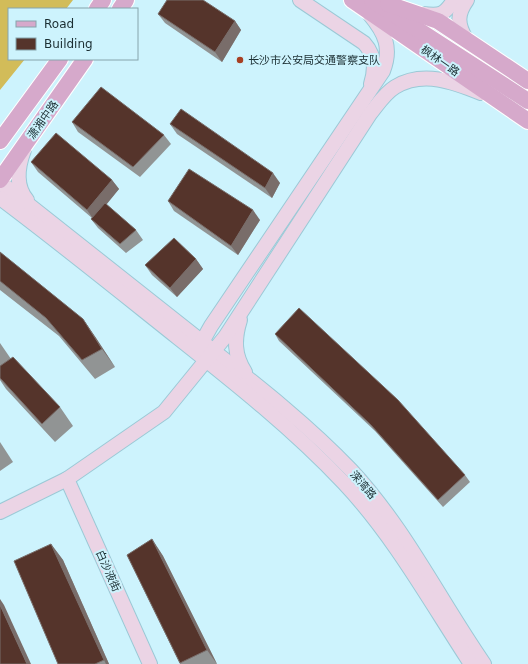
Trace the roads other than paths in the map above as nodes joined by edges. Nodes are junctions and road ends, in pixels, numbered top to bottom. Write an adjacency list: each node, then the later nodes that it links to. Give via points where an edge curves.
1 (300, 0): 12 (main road, via 370,49 374,65)
2 (377, 0): 7 (main road)
3 (412, 0): 7 (main road)
4 (454, 0): 7 (main road, via 447,10 439,15)
5 (467, 0): 8 (main road, via 458,16)
6 (362, 2): 12 (main road, via 382,30 387,42 386,62); 13 (main road, 枫林一路); 14 (main road, 枫林一路)
7 (422, 14): 8 (main road, via 438,21)
8 (466, 40): 11 (main road)
9 (59, 60): 16 (main road, 潇湘中路)
10 (84, 60): 17 (main road, 潇湘中路)
11 (528, 81)
12 (370, 90): 23 (main road)
13 (496, 99): 15 (main road, 枫林一路); 22 (main road, via 470,88 432,78 406,82 394,87 370,114)
14 (528, 101)
15 (528, 121)
16 (0, 141)
17 (26, 144): 18 (main road, 潇湘中路); 21 (main road, via 19,162 19,185)
18 (0, 181): 21 (main road)
19 (0, 198): 21 (main road)
20 (0, 213): 21 (main road)
21 (34, 216): 24 (main road); 25 (main road)
22 (243, 310): 25 (main road); 26 (main road, via 235,348 247,375)
23 (221, 312): 24 (main road, via 207,325 200,327 190,326); 25 (main road)
24 (175, 319): 25 (main road)
25 (204, 351): 26 (main road, 溁湾路); 27 (main road, via 164,412); 30 (main road, via 345,483 394,546)
26 (257, 385): 31 (main road, 溁湾路, via 316,436 385,510)
27 (67, 479): 28 (main road); 29 (main road, 白沙液街)
28 (0, 512)
29 (150, 664)
30 (471, 664)
31 (484, 664)

